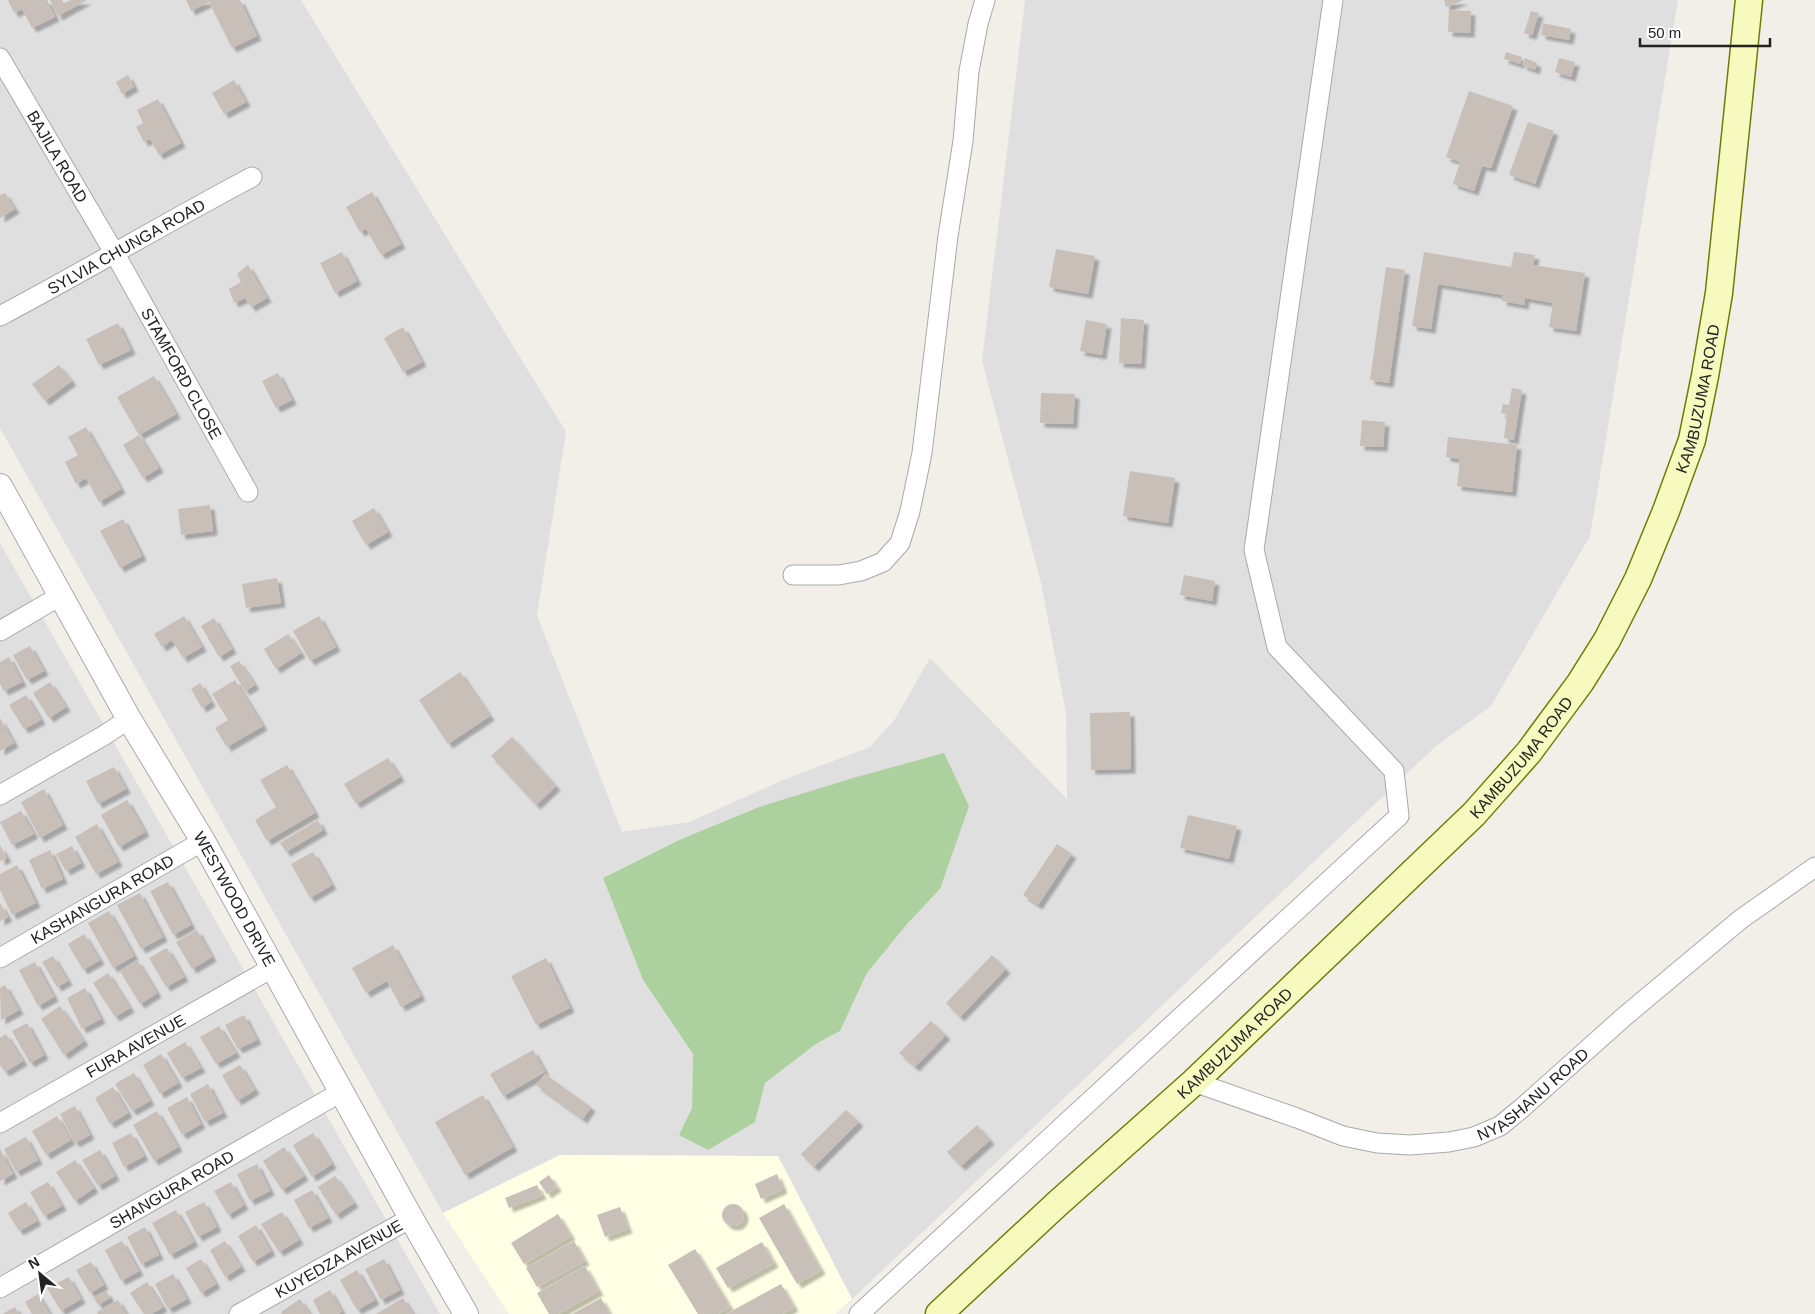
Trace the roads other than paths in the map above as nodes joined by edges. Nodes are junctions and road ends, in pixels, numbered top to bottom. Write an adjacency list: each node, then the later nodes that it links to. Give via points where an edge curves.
1 (985, 0): 10 (street, via 969,71 922,453 900,543 883,562 861,572)
2 (1333, 0): 26 (street, via 1254,550 1278,647 1394,771 1399,816)
3 (1749, 0): 19 (main road, KAMBUZUMA ROAD, via 1718,293 1692,440 1638,579 1607,640 1529,752 1474,814)
4 (0, 58): 6 (street, BAJILA ROAD)
5 (252, 177): 6 (street, SYLVIA CHUNGA ROAD)
6 (115, 254): 7 (street, SYLVIA CHUNGA ROAD); 9 (street, STAMFORD CLOSE)
7 (0, 316)
8 (0, 486): 11 (street, WESTWOOD DRIVE)
9 (248, 492)
10 (793, 575)
11 (60, 596): 12 (street); 13 (street, WESTWOOD DRIVE)
12 (0, 632)
13 (129, 719): 14 (street); 15 (street, WESTWOOD DRIVE)
14 (0, 795)
15 (203, 841): 17 (street, KASHANGURA ROAD); 18 (street, WESTWOOD DRIVE)
16 (1815, 867): 19 (street, NYASHANU ROAD, via 1741,919 1624,1016 1500,1126 1474,1138 1410,1145 1377,1143 1343,1136)
17 (0, 958)
18 (272, 968): 20 (street, WESTWOOD DRIVE); 21 (street, FURA AVENUE)
19 (1194, 1082): 27 (main road, KAMBUZUMA ROAD)
20 (341, 1092): 22 (street, WESTWOOD DRIVE); 23 (street, SHANGURA ROAD)
21 (0, 1123)
22 (411, 1218): 24 (street, KUYEDZA AVENUE); 25 (street, WESTWOOD DRIVE)
23 (0, 1288)
24 (239, 1314)
25 (466, 1314)
26 (859, 1314)
27 (939, 1314)

